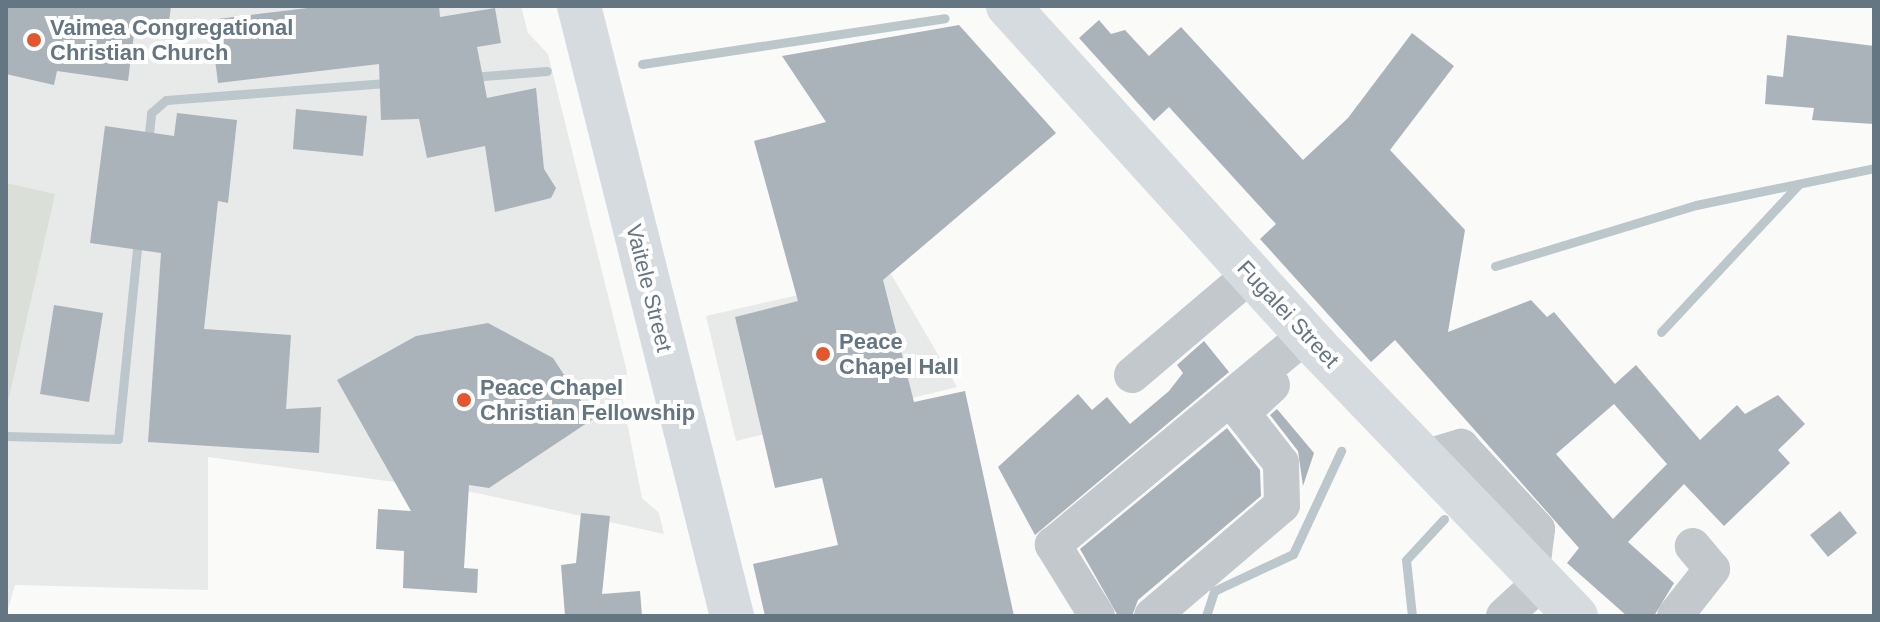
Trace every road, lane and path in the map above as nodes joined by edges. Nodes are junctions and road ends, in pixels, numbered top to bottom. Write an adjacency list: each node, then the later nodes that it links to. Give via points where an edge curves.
1 (579, 6): 8 (main road, Vaitele Street)
2 (1008, 6): 3 (main road, Fugalei Street)
3 (1251, 274): 4 (main road, Fugalei Street); 5 (lane)
4 (1311, 341): 7 (main road, Fugalei Street); 9 (lane, via 1053,545); 10 (lane, via 1242,413 1281,463 1282,505)
5 (1132, 375)
6 (1693, 546): 13 (lane, via 1712,569)
7 (1537, 575): 11 (lane); 12 (main road, Fugalei Street)
8 (732, 616)
9 (1097, 616)
10 (1152, 616)
11 (1504, 616)
12 (1576, 616)
13 (1675, 616)

